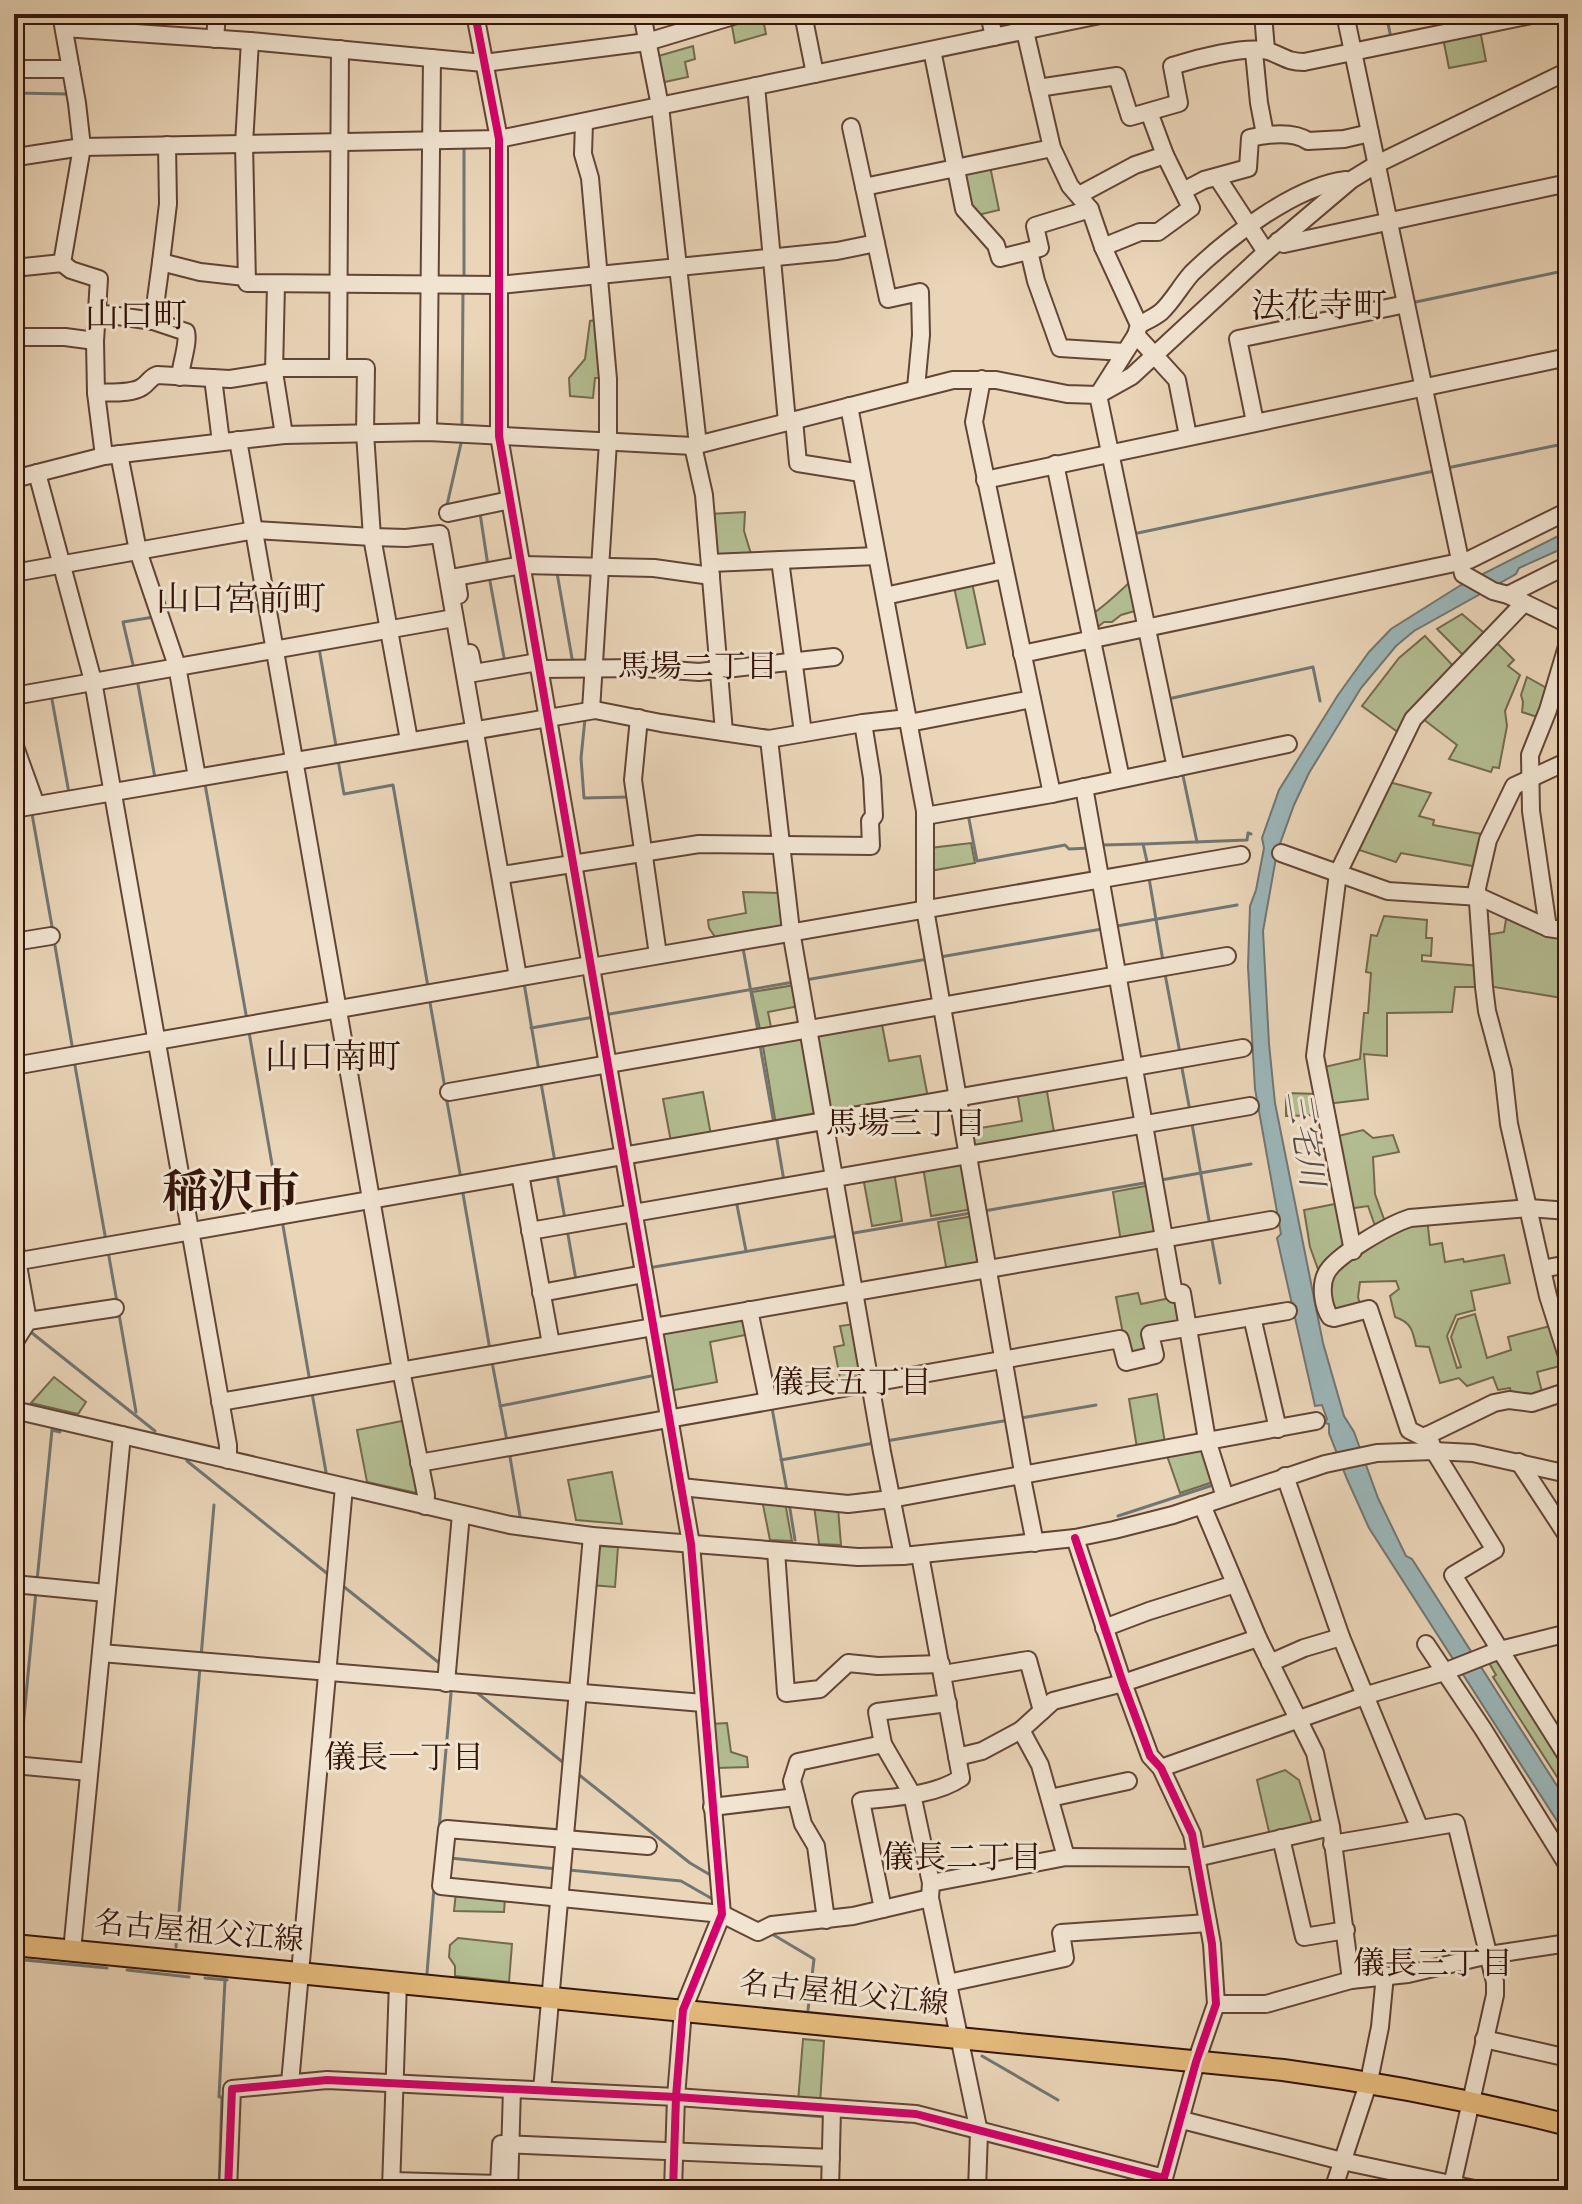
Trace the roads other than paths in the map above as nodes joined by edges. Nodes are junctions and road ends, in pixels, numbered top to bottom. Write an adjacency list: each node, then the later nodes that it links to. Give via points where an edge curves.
1 (118, 14): 14 (street)
2 (217, 14): 16 (street)
3 (475, 14): 24 (street)
4 (642, 14): 18 (street)
5 (740, 14): 18 (street)
6 (803, 14): 28 (street)
7 (989, 14): 15 (street)
8 (1105, 14): 13 (street)
9 (1263, 14): 21 (street)
10 (1345, 14): 22 (street)
11 (1536, 14): 22 (street)
12 (62, 21): 14 (street); 26 (street)
13 (1025, 31): 15 (street); 30 (street)
14 (115, 32): 16 (street)
15 (994, 37): 20 (street)
16 (215, 39): 17 (street)
17 (250, 41): 19 (street); 40 (street)
18 (647, 42): 24 (street); 31 (street)
19 (340, 49): 23 (street); 39 (street)
20 (932, 50): 28 (street); 47 (street)
21 (1260, 51): 22 (street, via 1288,62); 32 (street, via 1229,52 1172,66 1179,103); 36 (street, via 1259,103)
22 (1353, 52): 35 (street)
23 (432, 58): 24 (street); 38 (street)
24 (484, 63): 37 (street)
25 (14, 69): 26 (street)
26 (71, 69): 42 (street)
27 (1568, 71): 46 (street)
28 (815, 74): 29 (street)
29 (756, 86): 31 (street); 61 (street)
30 (1038, 88): 32 (street, via 1117,76 1130,117); 43 (street)
31 (660, 106): 33 (street); 64 (street)
32 (1149, 112): 45 (street)
33 (584, 122): 37 (street); 66 (street, via 583,154)
34 (851, 127): 51 (street)
35 (1370, 133): 36 (street, via 1308,141); 46 (street)
36 (1265, 134): 48 (street, via 1250,138 1248,168)
37 (499, 139): 38 (street); 71 (street)
38 (431, 140): 39 (street); 70 (street)
39 (339, 141): 40 (street); 69 (street)
40 (244, 144): 41 (street); 67 (street)
41 (167, 145): 42 (street); 62 (street, via 168,204)
42 (82, 147): 44 (street); 63 (street)
43 (1052, 148): 47 (street); 53 (street)
44 (14, 154)
45 (1165, 155): 52 (street); 53 (street)
46 (1377, 164): 49 (street); 55 (street)
47 (956, 168): 51 (street); 60 (street, via 964,209 996,245 1000,258)
48 (1217, 177): 52 (street); 56 (street)
49 (1351, 180): 56 (street, via 1304,194); 58 (street)
50 (1568, 183): 55 (street)
51 (864, 187): 57 (street)
52 (1183, 191): 59 (street, via 1191,208 1158,232 1140,232)
53 (1079, 195): 54 (street)
54 (1090, 209): 59 (street); 60 (street, via 1035,226 1040,248)
55 (1389, 222): 58 (street); 72 (street)
56 (1248, 226): 58 (street); 75 (street, via 1191,274 1160,313)
57 (876, 243): 61 (street); 87 (street, via 888,299 920,292)
58 (1272, 246): 79 (street)
59 (1103, 247): 75 (street)
60 (1029, 251): 78 (street, via 1060,348)
61 (771, 258): 64 (street); 91 (street)
62 (161, 262): 67 (street); 74 (street)
63 (62, 263): 65 (street); 73 (street, via 99,279)
64 (679, 267): 66 (street); 100 (street)
65 (14, 268)
66 (599, 275): 71 (street); 99 (street)
67 (245, 277): 68 (street, via 247,283)
68 (276, 284): 69 (street); 82 (street)
69 (338, 284): 70 (street); 81 (street)
70 (430, 285): 71 (street); 93 (street)
71 (499, 285): 96 (street)
72 (1406, 304): 86 (street); 92 (street, via 1238,339)
73 (97, 313): 74 (street); 77 (street)
74 (153, 321): 83 (street, via 186,332)
75 (1138, 330): 78 (street); 79 (street)
76 (14, 337): 77 (street)
77 (95, 341): 88 (street)
78 (1124, 352): 89 (street)
79 (1154, 355): 89 (street, via 1132,376); 97 (street, via 1177,380)
80 (1568, 357): 86 (street)
81 (338, 368): 82 (street); 94 (street, via 366,368)
82 (274, 370): 84 (street); 95 (street)
83 (180, 377): 84 (street); 88 (street, via 157,375 144,387)
84 (213, 378): 98 (street)
85 (982, 379): 87 (street); 89 (street); 107 (street, via 974,422)
86 (1423, 387): 92 (street); 122 (street)
87 (916, 388): 90 (street)
88 (96, 393): 102 (street)
89 (1098, 395): 101 (street)
90 (849, 406): 91 (street); 105 (street)
91 (790, 421): 100 (street); 105 (street, via 798,463)
92 (1255, 422): 97 (street)
93 (428, 432): 94 (street); 96 (street)
94 (365, 433): 95 (street); 112 (street)
95 (284, 435): 98 (street)
96 (499, 436): 99 (street); 108 (street)
97 (1188, 436): 101 (street)
98 (229, 441): 102 (street); 111 (street)
99 (608, 442): 100 (street); 119 (street)
100 (695, 446): 120 (street)
101 (1110, 453): 103 (street); 129 (street)
102 (111, 455): 104 (street); 113 (street)
103 (1055, 464): 107 (street); 131 (street)
104 (37, 473): 106 (street); 116 (street)
105 (861, 473): 114 (street)
106 (14, 479)
107 (985, 480): 121 (street)
108 (510, 500): 110 (street); 117 (street)
109 (1568, 511): 122 (street, via 1469,560)
110 (448, 513)
111 (255, 530): 112 (street); 113 (street); 133 (street)
112 (372, 537): 127 (street, via 440,534); 130 (street)
113 (138, 551): 116 (street); 138 (street)
114 (877, 556): 115 (street); 125 (street)
115 (780, 560): 120 (street); 136 (street)
116 (62, 565): 123 (street); 141 (street)
117 (522, 565): 119 (street); 137 (street); 137 (street, via 456,577 474,673)
118 (1568, 565): 124 (street)
119 (601, 567): 120 (street); 139 (street)
120 (710, 570): 140 (street)
121 (1004, 570): 125 (street); 134 (street)
122 (1464, 570): 124 (street); 129 (street)
123 (14, 573)
124 (1501, 593): 126 (street)
125 (885, 596): 147 (street)
126 (1524, 603): 128 (street); 173 (street, via 1413,719)
127 (454, 618): 130 (street); 149 (street)
128 (1568, 624)
129 (1147, 628): 131 (street); 158 (street)
130 (389, 630): 133 (street); 153 (street)
131 (1092, 640): 134 (street); 160 (street)
132 (1568, 643): 161 (street, via 1530,755)
133 (276, 649): 138 (street); 156 (street)
134 (1022, 654): 143 (street)
135 (834, 657): 136 (street)
136 (793, 662): 140 (street); 151 (street)
137 (539, 665): 139 (street); 145 (street)
138 (177, 666): 141 (street); 159 (street)
139 (593, 668): 140 (street); 144 (street)
140 (719, 668): 150 (street)
141 (93, 681): 142 (street); 163 (street)
142 (14, 696)
143 (1032, 699): 147 (street); 164 (street)
144 (591, 710): 145 (street); 146 (street)
145 (548, 716): 149 (street); 172 (street)
146 (639, 718): 150 (street); 169 (street, via 633,780)
147 (908, 721): 148 (street); 167 (street)
148 (863, 723): 151 (street); 168 (street, via 872,778 871,846)
149 (473, 729): 153 (street); 186 (street)
150 (724, 732): 152 (street)
151 (803, 733): 152 (street)
152 (769, 739): 168 (street)
153 (409, 740): 156 (street)
154 (14, 744): 165 (street)
155 (1288, 744): 158 (street)
156 (294, 760): 159 (street); 188 (street)
157 (1568, 761): 161 (street)
158 (1176, 768): 160 (street)
159 (197, 777): 163 (street)
160 (1121, 779): 162 (street)
161 (1529, 779): 176 (street, via 1514,786 1498,817 1481,867); 179 (street, via 1536,860)
162 (1084, 787): 164 (street); 175 (street)
163 (113, 792): 165 (street); 190 (street)
164 (1052, 794): 167 (street)
165 (36, 805): 166 (street)
166 (14, 809)
167 (925, 816): 177 (street)
168 (780, 845): 169 (street, via 699,844); 178 (street)
169 (643, 852): 172 (street); 182 (street)
170 (1281, 853): 173 (street)
171 (1241, 855): 175 (street)
172 (573, 863): 174 (street); 184 (street)
173 (1338, 873): 176 (street, via 1388,891); 213 (street, via 1315,1056)
174 (508, 874)
175 (1100, 879): 177 (street); 185 (street)
176 (1480, 897): 179 (street); 205 (street, via 1487,1011)
177 (925, 909): 178 (street); 187 (street)
178 (791, 931): 182 (street); 189 (street)
179 (1561, 931)
180 (51, 936): 181 (street)
181 (14, 942)
182 (658, 955): 184 (street)
183 (1227, 956): 185 (street)
184 (590, 966): 186 (street); 192 (street)
185 (1117, 975): 187 (street); 194 (street)
186 (518, 977): 188 (street)
187 (942, 1005): 189 (street); 196 (street)
188 (338, 1009): 190 (street); 204 (street)
189 (808, 1029): 192 (street); 198 (street)
190 (157, 1041): 193 (street); 210 (street)
191 (1243, 1048): 194 (street)
192 (608, 1064): 195 (street); 200 (street)
193 (14, 1066)
194 (1133, 1067): 196 (street); 199 (street)
195 (449, 1092)
196 (958, 1097): 198 (street); 201 (street)
197 (1250, 1106): 199 (street)
198 (824, 1120): 200 (street); 203 (street)
199 (1144, 1125): 201 (street); 211 (street)
200 (624, 1156): 202 (street); 207 (street)
201 (968, 1156): 203 (street); 216 (street)
202 (520, 1174): 204 (street); 209 (street)
203 (834, 1179): 207 (street); 219 (street)
204 (371, 1200): 210 (street); 232 (street)
205 (1529, 1208): 206 (street); 213 (street, via 1410,1218 1386,1227); 217 (street)
206 (1568, 1211)
207 (634, 1214): 209 (street); 218 (street)
208 (1271, 1220): 211 (street)
209 (530, 1231): 220 (street)
210 (190, 1232): 214 (street); 236 (street)
211 (1164, 1238): 216 (street); 227 (street, via 1174,1294 1182,1293)
212 (14, 1243): 214 (street)
213 (1353, 1251): 243 (street, via 1324,1276 1326,1312 1334,1318 1369,1309 1409,1430)
214 (16, 1262): 225 (street)
215 (1568, 1264): 217 (street)
216 (988, 1269): 219 (street); 230 (street)
217 (1542, 1269): 231 (street)
218 (644, 1274): 220 (street); 226 (street)
219 (854, 1292): 222 (street); 233 (street)
220 (541, 1293): 229 (street)
221 (115, 1308): 225 (street)
222 (749, 1310): 226 (street); 235 (street)
223 (1288, 1311): 224 (street)
224 (1252, 1317): 227 (street); 240 (street)
225 (28, 1321): 228 (street)
226 (653, 1327): 229 (street); 238 (street)
227 (1188, 1328): 230 (street, via 1150,1334 1155,1355 1126,1362 1120,1339); 242 (street)
228 (14, 1343)
229 (551, 1344): 232 (street)
230 (1003, 1359): 233 (street); 247 (street)
231 (1568, 1359)
232 (401, 1370): 236 (street); 246 (street)
233 (869, 1383): 235 (street); 253 (street)
234 (1568, 1391): 243 (street, via 1532,1403 1494,1403)
235 (768, 1401): 238 (street)
236 (220, 1402): 244 (street)
237 (14, 1410): 241 (street)
238 (669, 1418): 246 (street); 251 (street)
239 (1316, 1421): 240 (street)
240 (1278, 1429): 242 (street)
241 (122, 1435): 244 (street); 267 (street)
242 (1207, 1440): 247 (street); 252 (street)
243 (1431, 1443): 245 (street); 249 (street); 273 (street, via 1495,1550 1453,1575)
244 (228, 1460): 250 (street)
245 (1519, 1462): 248 (street); 258 (street)
246 (419, 1463): 255 (street)
247 (1022, 1473): 253 (street); 260 (street)
248 (1568, 1474)
249 (1285, 1476): 252 (street); 270 (street)
250 (344, 1487): 255 (street); 278 (street)
251 (681, 1487): 253 (street, via 848,1504); 261 (street)
252 (1225, 1497): 254 (street)
253 (891, 1499): 264 (street)
254 (1202, 1505): 259 (street); 266 (street)
255 (425, 1506): 256 (street)
256 (461, 1514): 257 (street); 279 (street)
257 (592, 1536): 261 (street); 281 (street)
258 (1568, 1537)
259 (1075, 1538): 260 (street); 268 (street)
260 (1035, 1543): 263 (street)
261 (691, 1544): 262 (street); 283 (street)
262 (776, 1551): 264 (street); 276 (street, via 786,1693 820,1689 848,1663)
263 (920, 1555): 264 (street); 276 (street)
264 (903, 1556)
265 (14, 1584): 267 (street)
266 (1235, 1584): 268 (street); 271 (street)
267 (106, 1593): 274 (street)
268 (1104, 1628): 280 (street)
269 (1568, 1633): 273 (street)
270 (1341, 1637): 275 (street); 282 (street)
271 (1258, 1638): 275 (street); 280 (street)
272 (1426, 1644): 277 (street)
273 (1495, 1652): 277 (street); 290 (street)
274 (101, 1653): 278 (street); 293 (street)
275 (1270, 1663): 286 (street)
276 (942, 1669): 284 (street); 285 (street, via 1028,1660)
277 (1446, 1671): 282 (street); 306 (street)
278 (328, 1673): 279 (street); 318 (street)
279 (446, 1683): 281 (street)
280 (1123, 1683): 285 (street, via 1053,1701); 292 (street, via 1150,1756)
281 (578, 1693): 283 (street); 302 (street)
282 (1367, 1695): 286 (street); 299 (street)
283 (703, 1703): 298 (street)
284 (948, 1703): 288 (street, via 877,1712); 289 (street)
285 (1042, 1711): 287 (street)
286 (1297, 1720): 292 (street); 300 (street, via 1315,1753)
287 (1021, 1730): 289 (street, via 982,1751); 297 (street)
288 (883, 1744): 295 (street); 296 (street, via 798,1762 792,1781)
289 (957, 1757): 295 (street, via 961,1778)
290 (1568, 1758)
291 (14, 1765): 293 (street)
292 (1161, 1768): 305 (street, via 1192,1834)
293 (89, 1772): 316 (street)
294 (1128, 1781): 297 (street)
295 (912, 1794): 307 (street); 309 (street, via 861,1801)
296 (796, 1797): 298 (street); 311 (street, via 816,1846)
297 (1050, 1798): 304 (street)
298 (712, 1807): 310 (street)
299 (1420, 1829): 300 (street); 317 (street, via 1456,1823)
300 (1332, 1835): 301 (street); 313 (street)
301 (1281, 1838): 305 (street); 313 (street, via 1304,1937)
302 (565, 1840): 303 (street); 308 (street); 308 (street, via 447,1829 441,1886)
303 (648, 1846)
304 (1066, 1857): 305 (street); 307 (street)
305 (1196, 1858): 312 (street)
306 (1568, 1866)
307 (930, 1891): 309 (street); 322 (street)
308 (560, 1898): 310 (street); 323 (street)
309 (883, 1909): 311 (street)
310 (722, 1914): 311 (street, via 758,1932 772,1925); 325 (street)
311 (826, 1920)
312 (1208, 1923): 322 (street, via 1061,1933 1065,1958); 324 (street)
313 (1346, 1930): 320 (street)
314 (1568, 1943): 317 (street)
315 (14, 1945): 316 (main road, 名古屋祖父江線)
316 (72, 1951): 318 (main road, 名古屋祖父江線)
317 (1489, 1955): 319 (street); 327 (street, via 1495,1995)
318 (302, 1973): 321 (main road, 名古屋祖父江線); 331 (street)
319 (1385, 1975): 320 (street); 330 (street)
320 (1351, 1980): 324 (street, via 1266,2004)
321 (398, 1982): 323 (main road, 名古屋祖父江線); 332 (street)
322 (948, 1983): 326 (street)
323 (551, 1997): 325 (main road, 名古屋祖父江線); 334 (street)
324 (1216, 2004): 329 (street)
325 (683, 2010): 326 (main road, 名古屋祖父江線); 335 (street)
326 (960, 2037): 329 (main road, 名古屋祖父江線); 340 (street)
327 (1484, 2039): 328 (street); 336 (street)
328 (1568, 2058)
329 (1196, 2062): 330 (main road, 名古屋祖父江線); 338 (street)
330 (1369, 2081): 336 (main road, 名古屋祖父江線); 344 (street)
331 (290, 2083): 332 (street); 349 (street, via 232,2089)
332 (395, 2083): 333 (street); 347 (street)
333 (512, 2089): 334 (street); 341 (street)
334 (542, 2090): 335 (street)
335 (676, 2097): 337 (street); 342 (street)
336 (1469, 2100): 339 (main road, 名古屋祖父江線); 348 (street)
337 (832, 2109): 340 (street, via 916,2114); 343 (street)
338 (1182, 2120): 344 (street); 346 (street)
339 (1568, 2125)
340 (979, 2132): 345 (street); 353 (street)
341 (510, 2144): 342 (street); 347 (street, via 501,2144 499,2184); 350 (street)
342 (674, 2151): 343 (street); 351 (street)
343 (831, 2158): 352 (street)
344 (1342, 2161): 348 (street); 354 (street)
345 (1145, 2182): 346 (street)
346 (1165, 2184)
347 (392, 2186)
348 (1451, 2187): 355 (street)
349 (228, 2190)
350 (509, 2190)
351 (673, 2190)
352 (830, 2190)
353 (977, 2190)
354 (1333, 2190)
355 (1479, 2190)

